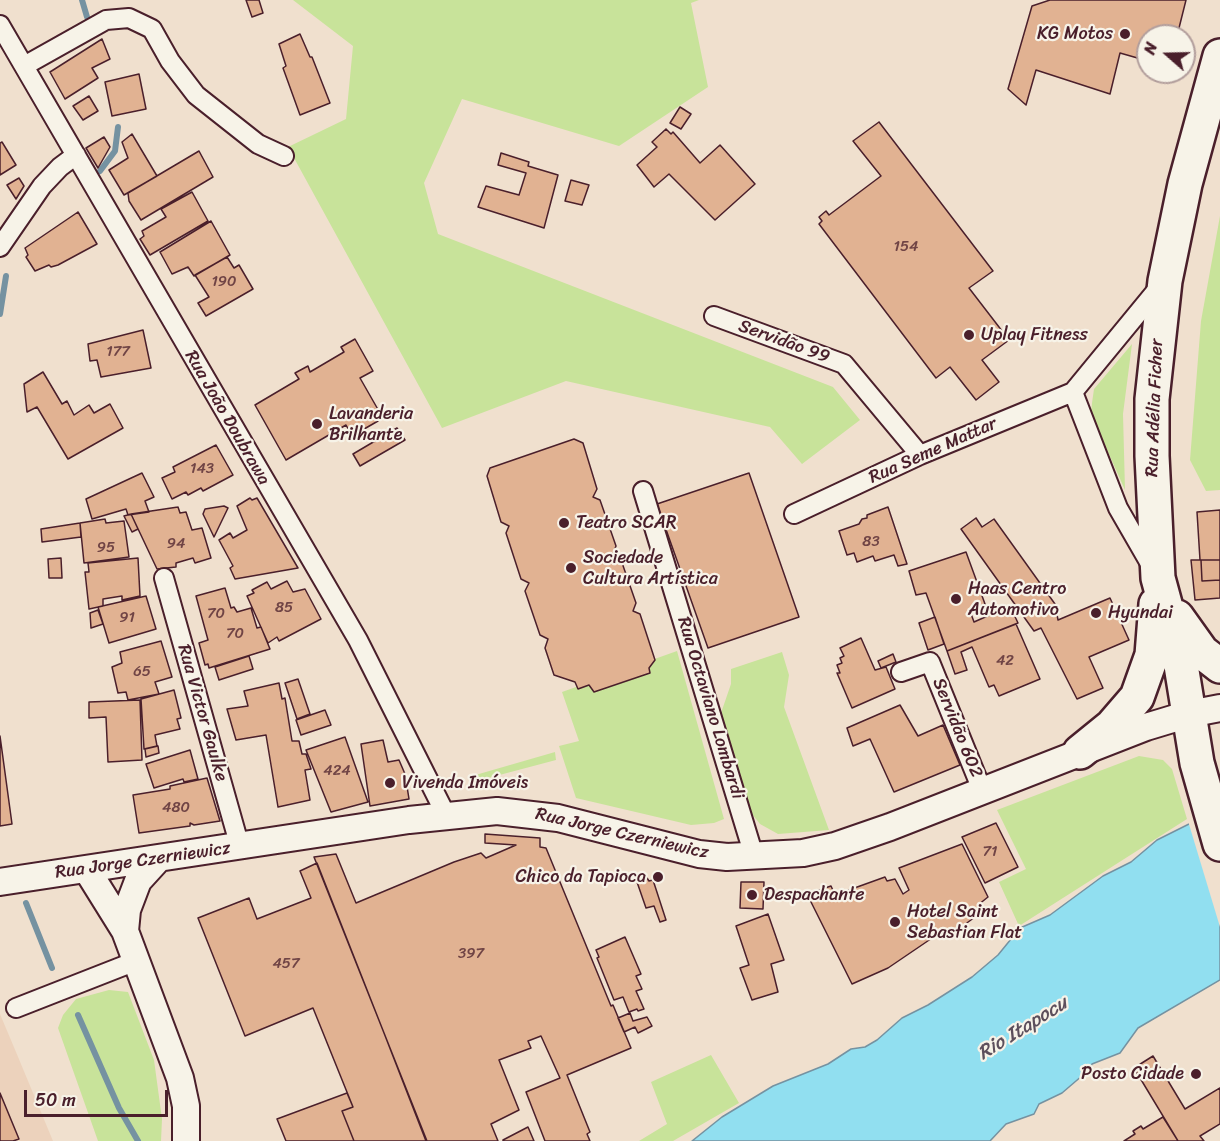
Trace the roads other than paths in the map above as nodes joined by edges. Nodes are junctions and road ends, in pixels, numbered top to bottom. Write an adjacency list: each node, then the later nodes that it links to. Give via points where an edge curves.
1 (0, 25): 3 (street, Rua João Doubrawa)
2 (1220, 56): 7 (highway, Rua Adélia Ficher, via 1185,184)
3 (24, 66): 4 (street, Rua João Doubrawa); 5 (street, via 106,20 129,18 152,29 196,95 258,144)
4 (76, 155): 6 (street, via 42,186); 20 (street, Rua João Doubrawa, via 358,640)
5 (284, 156)
6 (0, 247)
7 (1165, 281): 9 (street, Rua Seme Mattar); 14 (highway, Rua Adélia Ficher, via 1152,399 1152,497)
8 (714, 316): 10 (street, Servidão 99, via 844,364)
9 (1073, 392): 10 (street, Rua Seme Mattar); 14 (street, via 1118,508)
10 (920, 455): 12 (street, Rua Seme Mattar)
11 (643, 491): 23 (street, Rua Octaviano Lombardi)
12 (795, 514)
13 (164, 578): 22 (street, Rua Victor Gaulke)
14 (1158, 578): 15 (highway, via 1179,620 1202,652); 17 (highway, Rua Adélia Ficher, via 1180,658); 18 (highway, via 1147,676 1126,712)
15 (1220, 666)
16 (901, 672): 19 (street, Servidão 602, via 930,662)
17 (1204, 711): 18 (main road, Rua Jorge Czerniewicz); 21 (highway, Rua Adélia Ficher, via 1197,763)
18 (1080, 752): 19 (main road, Rua Jorge Czerniewicz)
19 (982, 790): 23 (main road, Rua Jorge Czerniewicz, via 835,846)
20 (446, 815): 22 (main road, Rua Jorge Czerniewicz); 23 (main road, Rua Jorge Czerniewicz, via 528,813 699,854)
21 (1220, 844)
22 (240, 847): 24 (main road, Rua Jorge Czerniewicz)
23 (754, 856)
24 (159, 858): 25 (main road, Rua Jorge Czerniewicz); 27 (main road, via 138,881 131,896)
25 (87, 870): 26 (main road, Rua Jorge Czerniewicz); 27 (main road)
26 (0, 882)
27 (125, 931): 28 (main road)
28 (136, 962): 29 (street); 30 (main road, via 183,1090)
29 (16, 1008)
30 (186, 1141)

